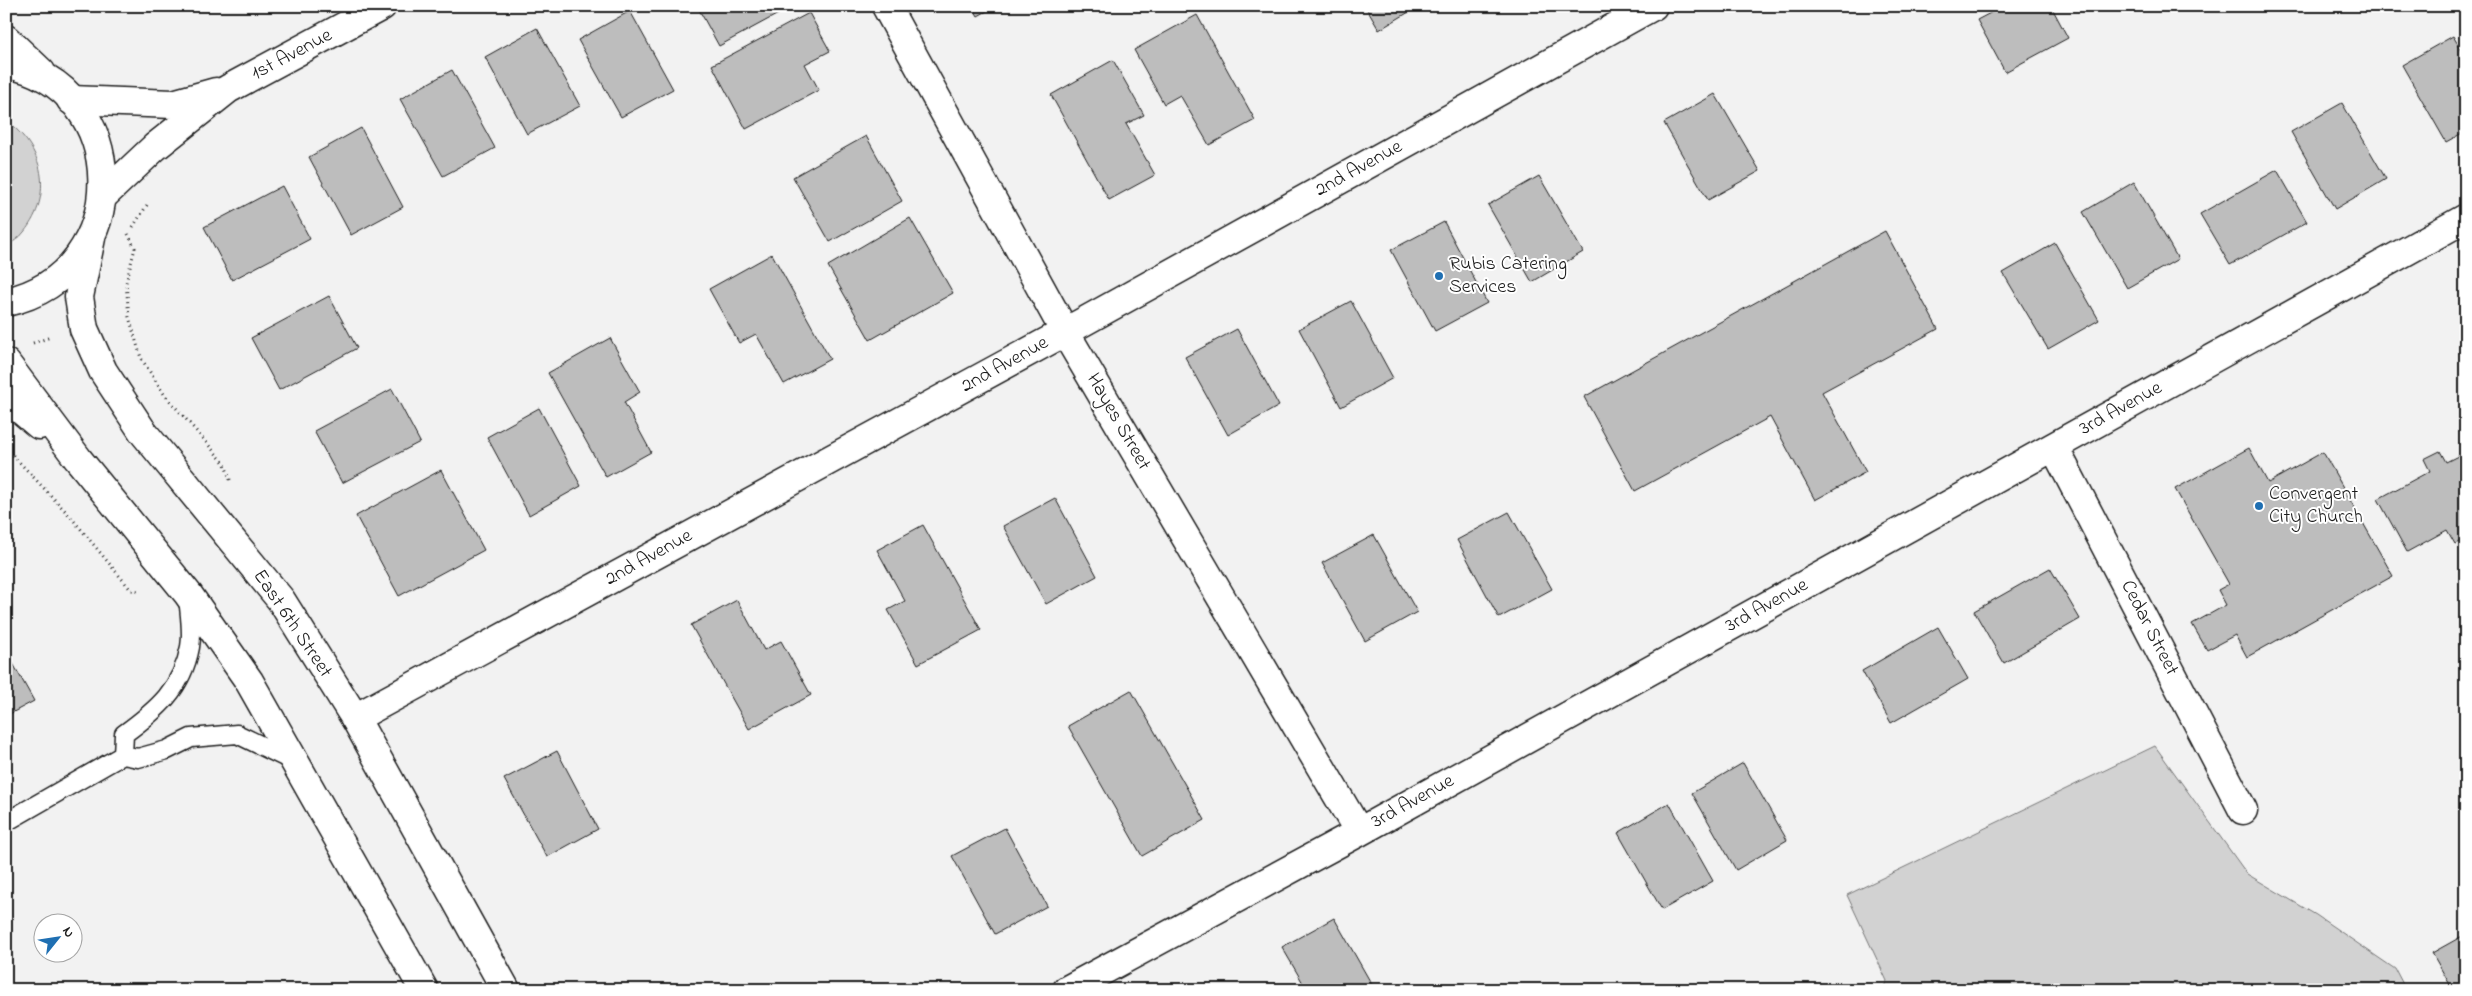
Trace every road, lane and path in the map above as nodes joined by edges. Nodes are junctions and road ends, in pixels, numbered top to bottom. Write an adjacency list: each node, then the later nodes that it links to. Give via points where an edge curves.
1 (382, 6): 6 (street, 1st Avenue)
2 (886, 6): 13 (street, Hayes Street)
3 (1653, 6): 13 (street, 2nd Avenue)
4 (6, 38): 7 (street)
5 (6, 64): 7 (street, via 19,67)
6 (228, 89): 7 (street, 1st Avenue, via 173,104); 8 (street, 1st Avenue, via 155,147)
7 (62, 92): 8 (street, via 91,128 101,161)
8 (103, 196): 11 (street)
9 (149, 202): 19 (path, via 128,234 135,248 126,283 128,308 141,358 164,394)
10 (2466, 218): 16 (street, 3rd Avenue)
11 (91, 238): 12 (street, via 73,264 50,285 22,299); 22 (street, East 6th Street, via 79,297 84,329 103,371 143,432 281,600)
12 (6, 302)
13 (1065, 332): 22 (street, 2nd Avenue); 27 (street, Hayes Street)
14 (6, 363): 18 (street)
15 (6, 397): 18 (street)
16 (2054, 447): 25 (street, Cedar Street); 27 (street, 3rd Avenue)
17 (6, 448): 20 (path, via 70,516)
18 (78, 459): 21 (street)
19 (225, 464)
20 (131, 590)
21 (188, 594): 23 (lane, via 190,646 175,689 124,734); 24 (street, via 249,681)
22 (355, 718): 29 (street, East 6th Street)
23 (123, 755): 24 (lane, via 138,758 167,750 191,738 237,734); 26 (lane)
24 (296, 762): 28 (street)
25 (2243, 810)
26 (6, 822)
27 (1359, 832): 30 (street, 3rd Avenue)
28 (424, 990)
29 (506, 990)
30 (1067, 990)

